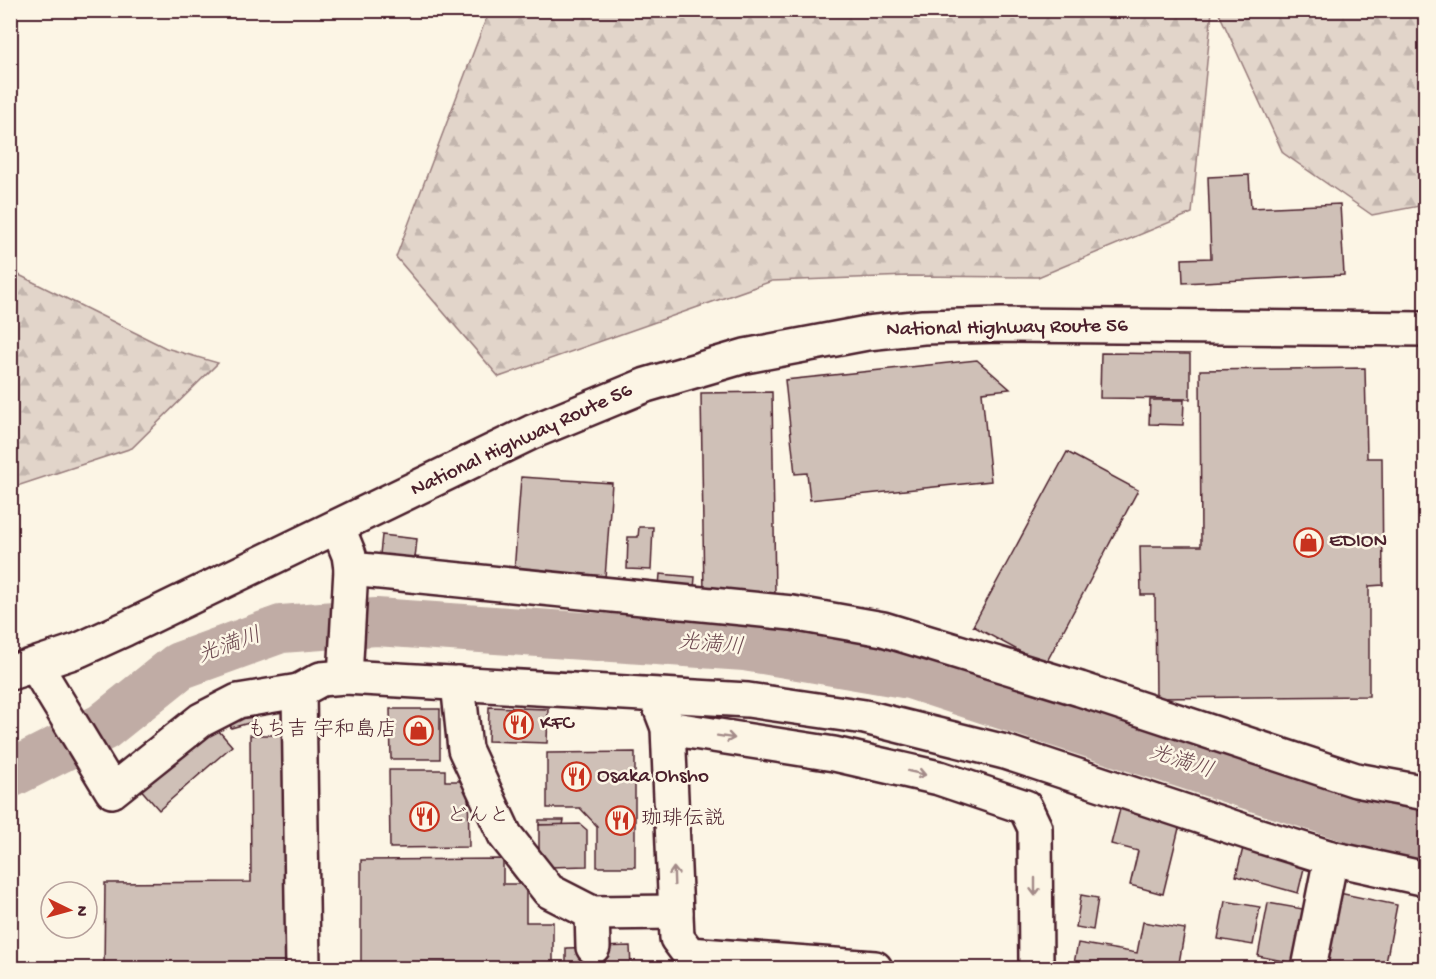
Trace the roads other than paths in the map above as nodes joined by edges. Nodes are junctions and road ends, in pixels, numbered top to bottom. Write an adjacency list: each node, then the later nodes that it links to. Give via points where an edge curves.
1 (1425, 329): 2 (main road, National Highway Route 56, via 1001,326 923,327 867,333 745,356 646,385 532,432)
2 (338, 528): 3 (main road, via 349,555); 4 (main road, National Highway Route 56, via 79,650)
3 (350, 577): 5 (main road); 10 (main road, via 792,613 884,629 1356,780)
4 (23, 669): 7 (main road, via 60,708 112,791 201,720 238,701)
5 (345, 670): 6 (main road); 7 (main road)
6 (458, 683): 8 (main road); 14 (main road, via 465,749 505,835 549,891)
7 (299, 691): 17 (main road)
8 (655, 694): 9 (main road); 11 (main road, via 748,700 866,717 1005,752)
9 (668, 728): 13 (main road, one-way to 9); 16 (main road, one-way to 16, via 834,754 939,778 1025,807 1035,828)
10 (1425, 793)
11 (1331, 858): 12 (main road); 19 (main road)
12 (1425, 879)
13 (676, 912): 14 (main road); 18 (main road, via 677,938 689,954)
14 (592, 913): 15 (main road)
15 (593, 947)
16 (1032, 968)
17 (303, 969)
18 (875, 969)
19 (1309, 969)

